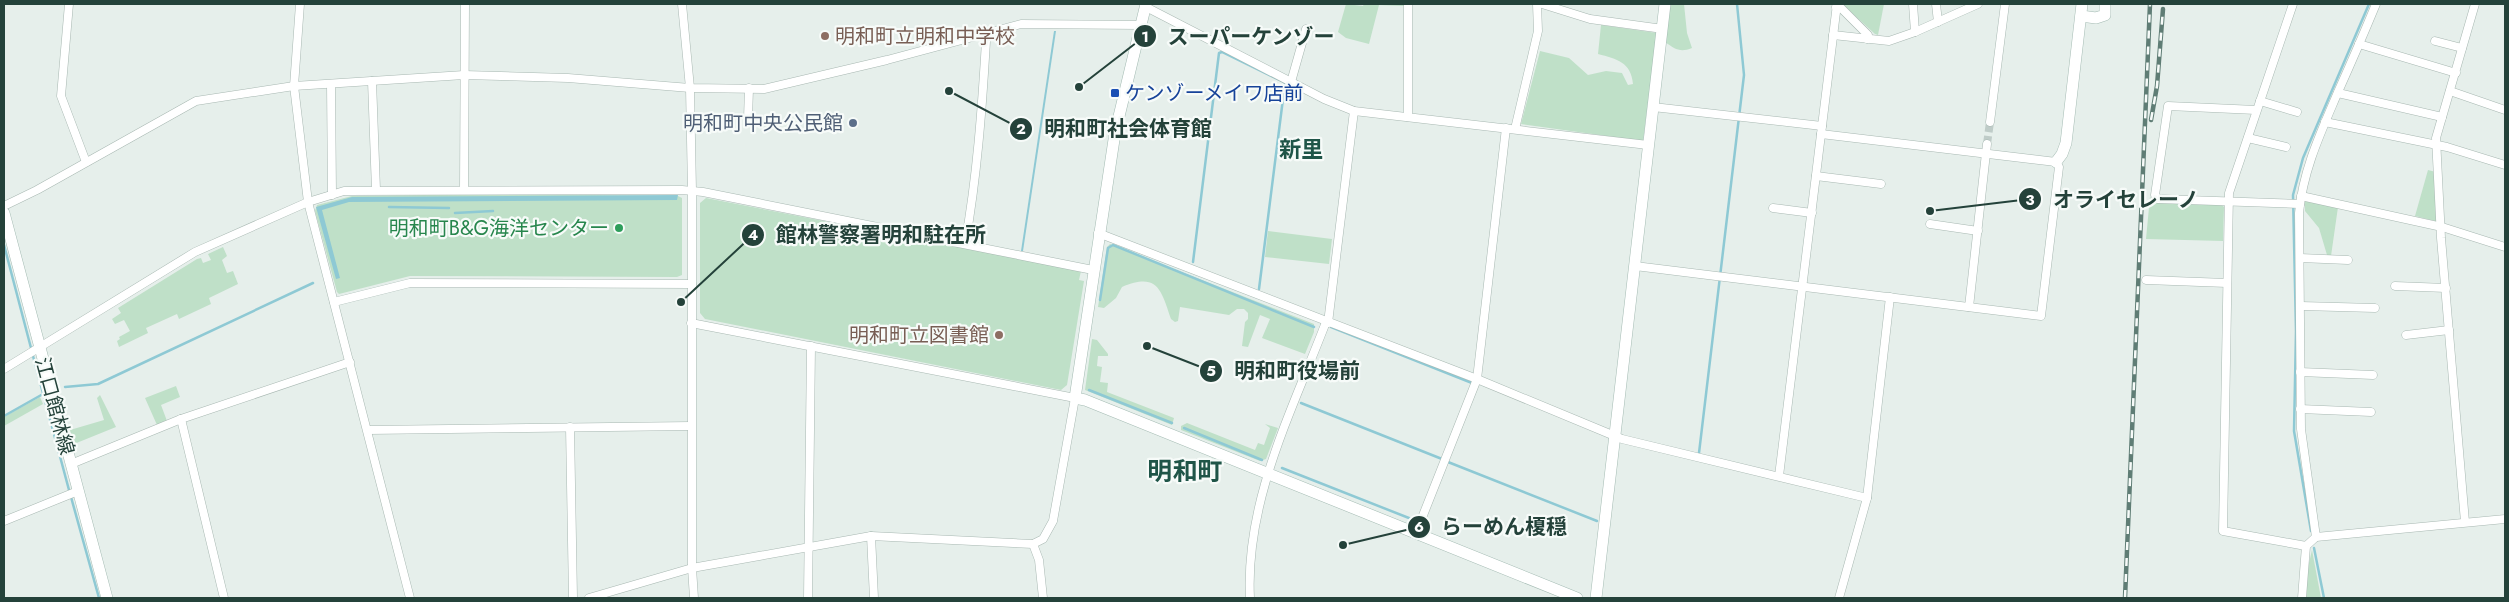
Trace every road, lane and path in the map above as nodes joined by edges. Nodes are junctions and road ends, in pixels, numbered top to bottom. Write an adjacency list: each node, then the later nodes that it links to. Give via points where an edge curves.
1 (69, 4): 61 (street, via 61,96)
2 (300, 4): 37 (street)
3 (465, 4): 33 (street)
4 (682, 4): 38 (street)
5 (1408, 4): 48 (street)
6 (1537, 4): 53 (street, via 1538,31)
7 (1542, 4): 24 (street, via 1590,19)
8 (1665, 4): 24 (street)
9 (1913, 4): 25 (street)
10 (1936, 4): 21 (street)
11 (1977, 4): 21 (street)
12 (2005, 4): 51 (street)
13 (2082, 4): 20 (street)
14 (2105, 4): 20 (street, via 2105,15)
15 (2294, 4): 42 (street)
16 (2376, 4): 30 (street)
17 (2475, 4): 31 (street)
18 (1146, 5): 22 (street); 35 (street)
19 (1836, 6): 27 (street); 28 (street)
20 (2081, 16): 62 (street, via 2066,143)
21 (1938, 22): 25 (street)
22 (1141, 25): 26 (street, via 1021,24); 80 (street, via 1116,126)
23 (1306, 29): 35 (street)
24 (1663, 29): 43 (street)
25 (1915, 32): 28 (street, via 1888,41)
26 (984, 34): 39 (street, via 764,89); 81 (street, via 980,132)
27 (1833, 35): 28 (street); 54 (street)
28 (1868, 38)
29 (2435, 41): 31 (street)
30 (2359, 44): 32 (street); 41 (street)
31 (2462, 48): 32 (street)
32 (2456, 73): 40 (street)
33 (464, 75): 34 (street); 38 (street, via 568,78); 66 (street)
34 (372, 82): 36 (street); 67 (street)
35 (1291, 82): 46 (street)
36 (331, 84): 37 (street); 69 (street)
37 (294, 86): 61 (street, via 196,101); 71 (street)
38 (690, 88): 39 (street); 68 (street)
39 (749, 88): 50 (street)
40 (2450, 91): 45 (street); 49 (street)
41 (2338, 93): 49 (street); 52 (street)
42 (2260, 101): 44 (street); 47 (street)
43 (1653, 107): 54 (street); 57 (street)
44 (2256, 110): 55 (street); 72 (street, via 2166,108 2155,195 2158,199)
45 (2505, 110)
46 (1354, 111): 48 (street); 99 (street)
47 (2297, 112)
48 (1408, 117): 53 (street)
49 (2442, 117): 58 (street)
50 (748, 119)
51 (1990, 122)
52 (2325, 122): 58 (street); 70 (street, via 2308,164)
53 (1511, 128): 57 (street); 108 (street)
54 (1822, 130): 60 (street); 64 (street)
55 (2248, 138): 59 (street); 72 (street)
56 (1987, 144): 60 (street)
57 (1648, 145): 85 (street)
58 (2436, 146): 63 (street); 78 (street)
59 (2286, 147)
60 (1986, 154): 62 (street); 79 (street)
61 (86, 162): 73 (street)
62 (2056, 162): 96 (street, via 2059,167 2041,316)
63 (2505, 165)
64 (1816, 176): 65 (street); 76 (street)
65 (1881, 184)
66 (464, 189): 67 (street); 68 (street)
67 (376, 190): 69 (street, via 344,191)
68 (692, 191): 81 (street); 89 (street)
69 (332, 195): 71 (street)
70 (2300, 200): 72 (street); 78 (street); 83 (street)
71 (308, 202): 94 (street); 103 (street, via 195,252)
72 (2229, 202): 88 (street)
73 (4, 206)
74 (1773, 208): 76 (street)
75 (4, 213): 103 (street, 江口館林線)
76 (1812, 213): 91 (street)
77 (1930, 224): 79 (street)
78 (2442, 227): 82 (street); 92 (street)
79 (1978, 231): 96 (street)
80 (1098, 233): 86 (street); 99 (street)
81 (965, 244): 86 (street)
82 (2505, 247)
83 (2300, 258): 84 (street); 95 (street)
84 (2348, 260)
85 (1635, 266): 91 (street); 116 (street)
86 (1093, 270): 109 (street)
87 (2146, 280): 88 (street)
88 (2227, 283): 130 (street, via 2223,531)
89 (692, 284): 94 (street, via 410,283); 98 (street)
90 (2395, 286): 92 (street)
91 (1803, 287): 93 (street); 119 (street)
92 (2446, 288): 100 (street)
93 (1890, 297): 96 (street); 121 (street)
94 (334, 302): 104 (street)
95 (2301, 306): 97 (street); 106 (street)
96 (1969, 307)
97 (2375, 308)
98 (691, 323): 102 (street); 113 (street)
99 (1327, 323): 108 (street); 118 (street)
100 (2449, 330): 101 (street); 124 (street)
101 (2406, 335)
102 (811, 346): 109 (street); 129 (street)
103 (40, 348): 105 (street); 117 (street, 江口館林線)
104 (350, 362): 112 (street); 115 (street)
105 (4, 369)
106 (2300, 372): 107 (street); 110 (street)
107 (2373, 376)
108 (1477, 379): 116 (street); 125 (street)
109 (1075, 398): 118 (street); 128 (street, via 1053,521 1043,539)
110 (2300, 408): 111 (street); 127 (street)
111 (2371, 412)
112 (180, 419): 117 (street); 133 (street)
113 (692, 426): 114 (street); 131 (street)
114 (570, 427): 115 (street); 135 (street)
115 (368, 430): 134 (street)
116 (1615, 435): 119 (street); 143 (street)
117 (71, 464): 120 (street, 江口館林線)
118 (1267, 473): 125 (street); 141 (street, via 1250,551)
119 (1779, 476): 121 (street)
120 (78, 491): 123 (street); 132 (street, 江口館林線)
121 (1867, 498): 144 (street)
122 (2505, 519): 124 (street)
123 (4, 521)
124 (2465, 522): 127 (street)
125 (1416, 533): 142 (street)
126 (870, 536): 128 (street); 129 (street); 139 (street)
127 (2316, 538): 130 (street)
128 (1033, 544): 140 (street, via 1039,560)
129 (809, 546): 131 (street); 138 (street)
130 (2306, 546): 145 (street)
131 (692, 568): 136 (street); 137 (street)
132 (107, 598)
133 (224, 598)
134 (410, 598)
135 (573, 598)
136 (589, 598)
137 (694, 598)
138 (808, 598)
139 (874, 598)
140 (1043, 598)
141 (1250, 598)
142 (1577, 598)
143 (1596, 598)
144 (1839, 598)
145 (2302, 598)

